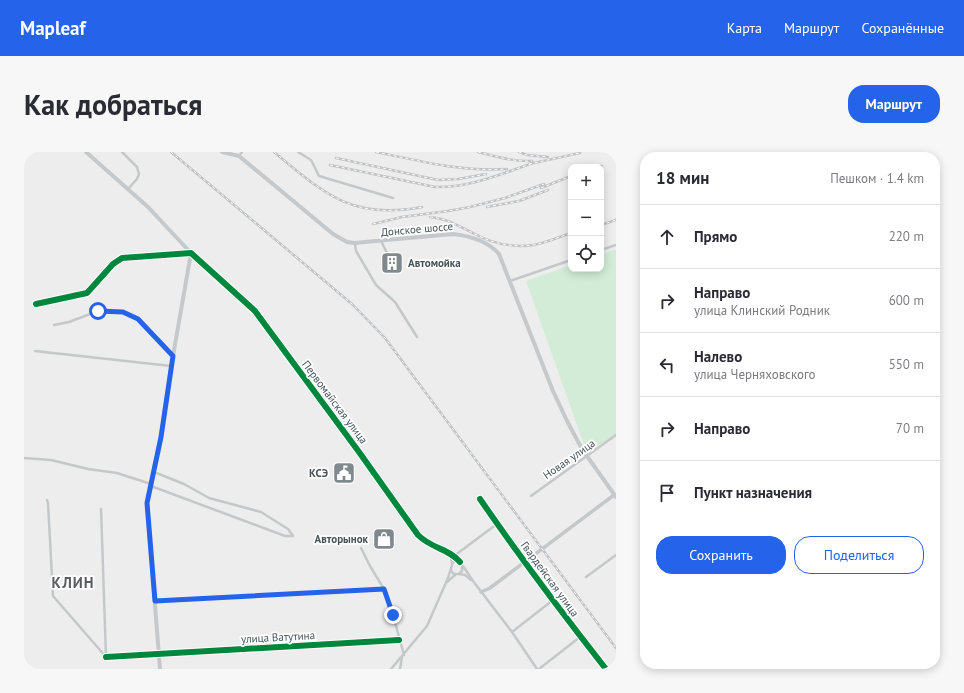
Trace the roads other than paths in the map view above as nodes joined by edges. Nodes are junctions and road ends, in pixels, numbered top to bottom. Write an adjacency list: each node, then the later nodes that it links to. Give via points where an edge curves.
1 (86, 152): 6 (main road, Первомайская улица)
2 (122, 152): 6 (street, via 137,167 139,174)
3 (222, 152): 5 (main road, Донское шоссе)
4 (298, 152): 7 (street, via 310,160 319,176)
5 (240, 154): 9 (main road, Донское шоссе, via 332,234)
6 (127, 189): 12 (main road, Первомайская улица)
7 (393, 198)
8 (381, 241): 9 (main road, Донское шоссе); 14 (street, via 388,255 383,260 388,271); 15 (main road, Донское шоссе, via 463,235 494,248)
9 (354, 243): 18 (street, via 376,285 395,302)
10 (616, 245): 11 (street)
11 (604, 249)
12 (191, 253): 16 (street, via 122,258 106,271 87,293); 20 (main road); 34 (street, Первомайская улица, via 255,311 418,535)
13 (568, 261): 15 (street)
14 (397, 267)
15 (510, 281): 23 (main road, Донское шоссе, via 554,391)
16 (36, 304)
17 (54, 326): 20 (street, via 98,311 123,312 138,319)
18 (417, 337)
19 (35, 351): 21 (street)
20 (173, 356): 21 (main road)
21 (171, 366): 25 (main road)
22 (616, 435): 23 (street, Новая улица)
23 (587, 456): 27 (main road, Донское шоссе); 28 (street, Новая улица)
24 (24, 458): 26 (street, via 51,460 117,473)
25 (154, 472): 26 (main road); 26 (street, via 209,498 261,512 288,529 293,536 285,536)
26 (151, 485): 48 (main road, via 147,503)
27 (616, 495): 38 (street)
28 (531, 496)
29 (480, 499): 32 (street, Гвардейская улица)
30 (47, 500): 54 (street, via 53,596)
31 (101, 509): 54 (street)
32 (497, 524): 36 (street); 38 (street, Гвардейская улица)
33 (361, 548): 45 (street)
34 (442, 550): 36 (street, Первомайская улица); 39 (street, via 451,557)
35 (616, 555): 42 (street)
36 (454, 556): 37 (street, Первомайская улица)
37 (461, 563): 39 (street, via 455,561); 41 (street, via 462,571); 43 (street, Первомайская улица)
38 (525, 563): 46 (street); 47 (street, Гвардейская улица)
39 (452, 565): 40 (street)
40 (451, 568): 41 (street, via 451,571); 44 (street)
41 (457, 574): 43 (street); 44 (street)
42 (586, 577)
43 (473, 581): 46 (street, Первомайская улица)
44 (445, 584): 53 (street, via 427,626)
45 (384, 589): 48 (street); 51 (street)
46 (481, 592): 49 (street, Первомайская улица)
47 (553, 600): 49 (street); 50 (street, Гвардейская улица)
48 (155, 601): 52 (main road)
49 (512, 632): 59 (street, Первомайская улица)
50 (580, 638): 59 (street); 60 (street, Гвардейская улица)
51 (399, 640): 52 (street, улица Ватутина); 53 (street)
52 (159, 654): 54 (street, улица Ватутина); 56 (main road)
53 (403, 656): 55 (street); 57 (street)
54 (106, 657)
55 (400, 668): 58 (street)
56 (160, 669)
57 (391, 669)
58 (396, 669)
59 (538, 669)
60 (606, 669)

